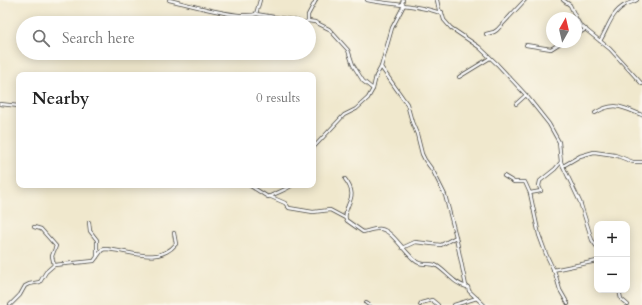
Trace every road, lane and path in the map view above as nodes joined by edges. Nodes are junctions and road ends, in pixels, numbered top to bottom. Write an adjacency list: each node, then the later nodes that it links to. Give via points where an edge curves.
1 (169, 0): 15 (street, via 233,14)
2 (260, 0): 15 (street)
3 (316, 0): 17 (street)
4 (367, 0): 12 (street)
5 (402, 0): 12 (street)
6 (437, 0): 13 (street)
7 (525, 0): 22 (street, via 497,30)
8 (563, 0): 11 (street)
9 (569, 0): 11 (street)
10 (637, 0): 23 (street, via 617,11)
11 (570, 5): 14 (street)
12 (404, 6): 13 (street, via 418,6); 27 (street, via 392,28)
13 (442, 12): 26 (street, via 444,20 451,28 479,47)
14 (573, 12)
15 (256, 14): 16 (street)
16 (268, 16)
17 (308, 16)
18 (316, 22): 30 (street, via 329,29 348,50 353,65 363,81)
19 (582, 26): 20 (street)
20 (586, 29): 21 (street); 23 (street)
21 (582, 31)
22 (486, 34)
23 (600, 40): 29 (street)
24 (526, 45): 25 (street)
25 (553, 48)
26 (490, 58): 28 (street); 31 (street)
27 (381, 67): 30 (street); 51 (street, via 407,104 422,154 445,195)
28 (459, 77)
29 (642, 84)
30 (373, 89): 37 (street, via 365,101 344,115)
31 (526, 95): 33 (street); 38 (street, via 549,124 559,142)
32 (0, 104): 34 (street)
33 (516, 104)
34 (16, 106)
35 (594, 114): 36 (street, via 604,107 615,106)
36 (642, 115)
37 (316, 145)
38 (561, 162): 40 (street); 45 (street, via 540,181 541,191)
39 (642, 162): 40 (street, via 594,152 580,156)
40 (563, 166): 52 (street, via 580,202)
41 (504, 176): 45 (street, via 514,182 524,182)
42 (345, 179): 47 (street, via 352,190)
43 (253, 188): 46 (street)
44 (289, 188): 46 (street)
45 (530, 193): 57 (street, via 539,235)
46 (269, 196): 47 (street, via 285,203 289,208 313,212 330,210)
47 (346, 218): 53 (street, via 363,232 384,229)
48 (89, 222): 54 (street, via 90,231 98,243)
49 (34, 227): 56 (street, via 41,229 56,246 52,256)
50 (174, 233): 54 (street, via 176,244 162,254 147,256 105,249)
51 (456, 237): 53 (street, via 441,245 415,242); 58 (street)
52 (594, 243)
53 (402, 248): 58 (street, via 419,264 439,267 457,284)
54 (97, 258): 56 (street, via 92,262)
55 (594, 262): 57 (street)
56 (54, 265): 62 (street, via 40,282 25,286)
57 (553, 270): 61 (street)
58 (468, 287): 60 (street)
59 (620, 293): 67 (street, via 621,299)
60 (477, 298): 65 (street); 66 (street)
61 (568, 304)
62 (10, 305)
63 (420, 305): 64 (street, via 432,300)
64 (438, 305)
65 (454, 305)
66 (484, 305)
67 (628, 305)

